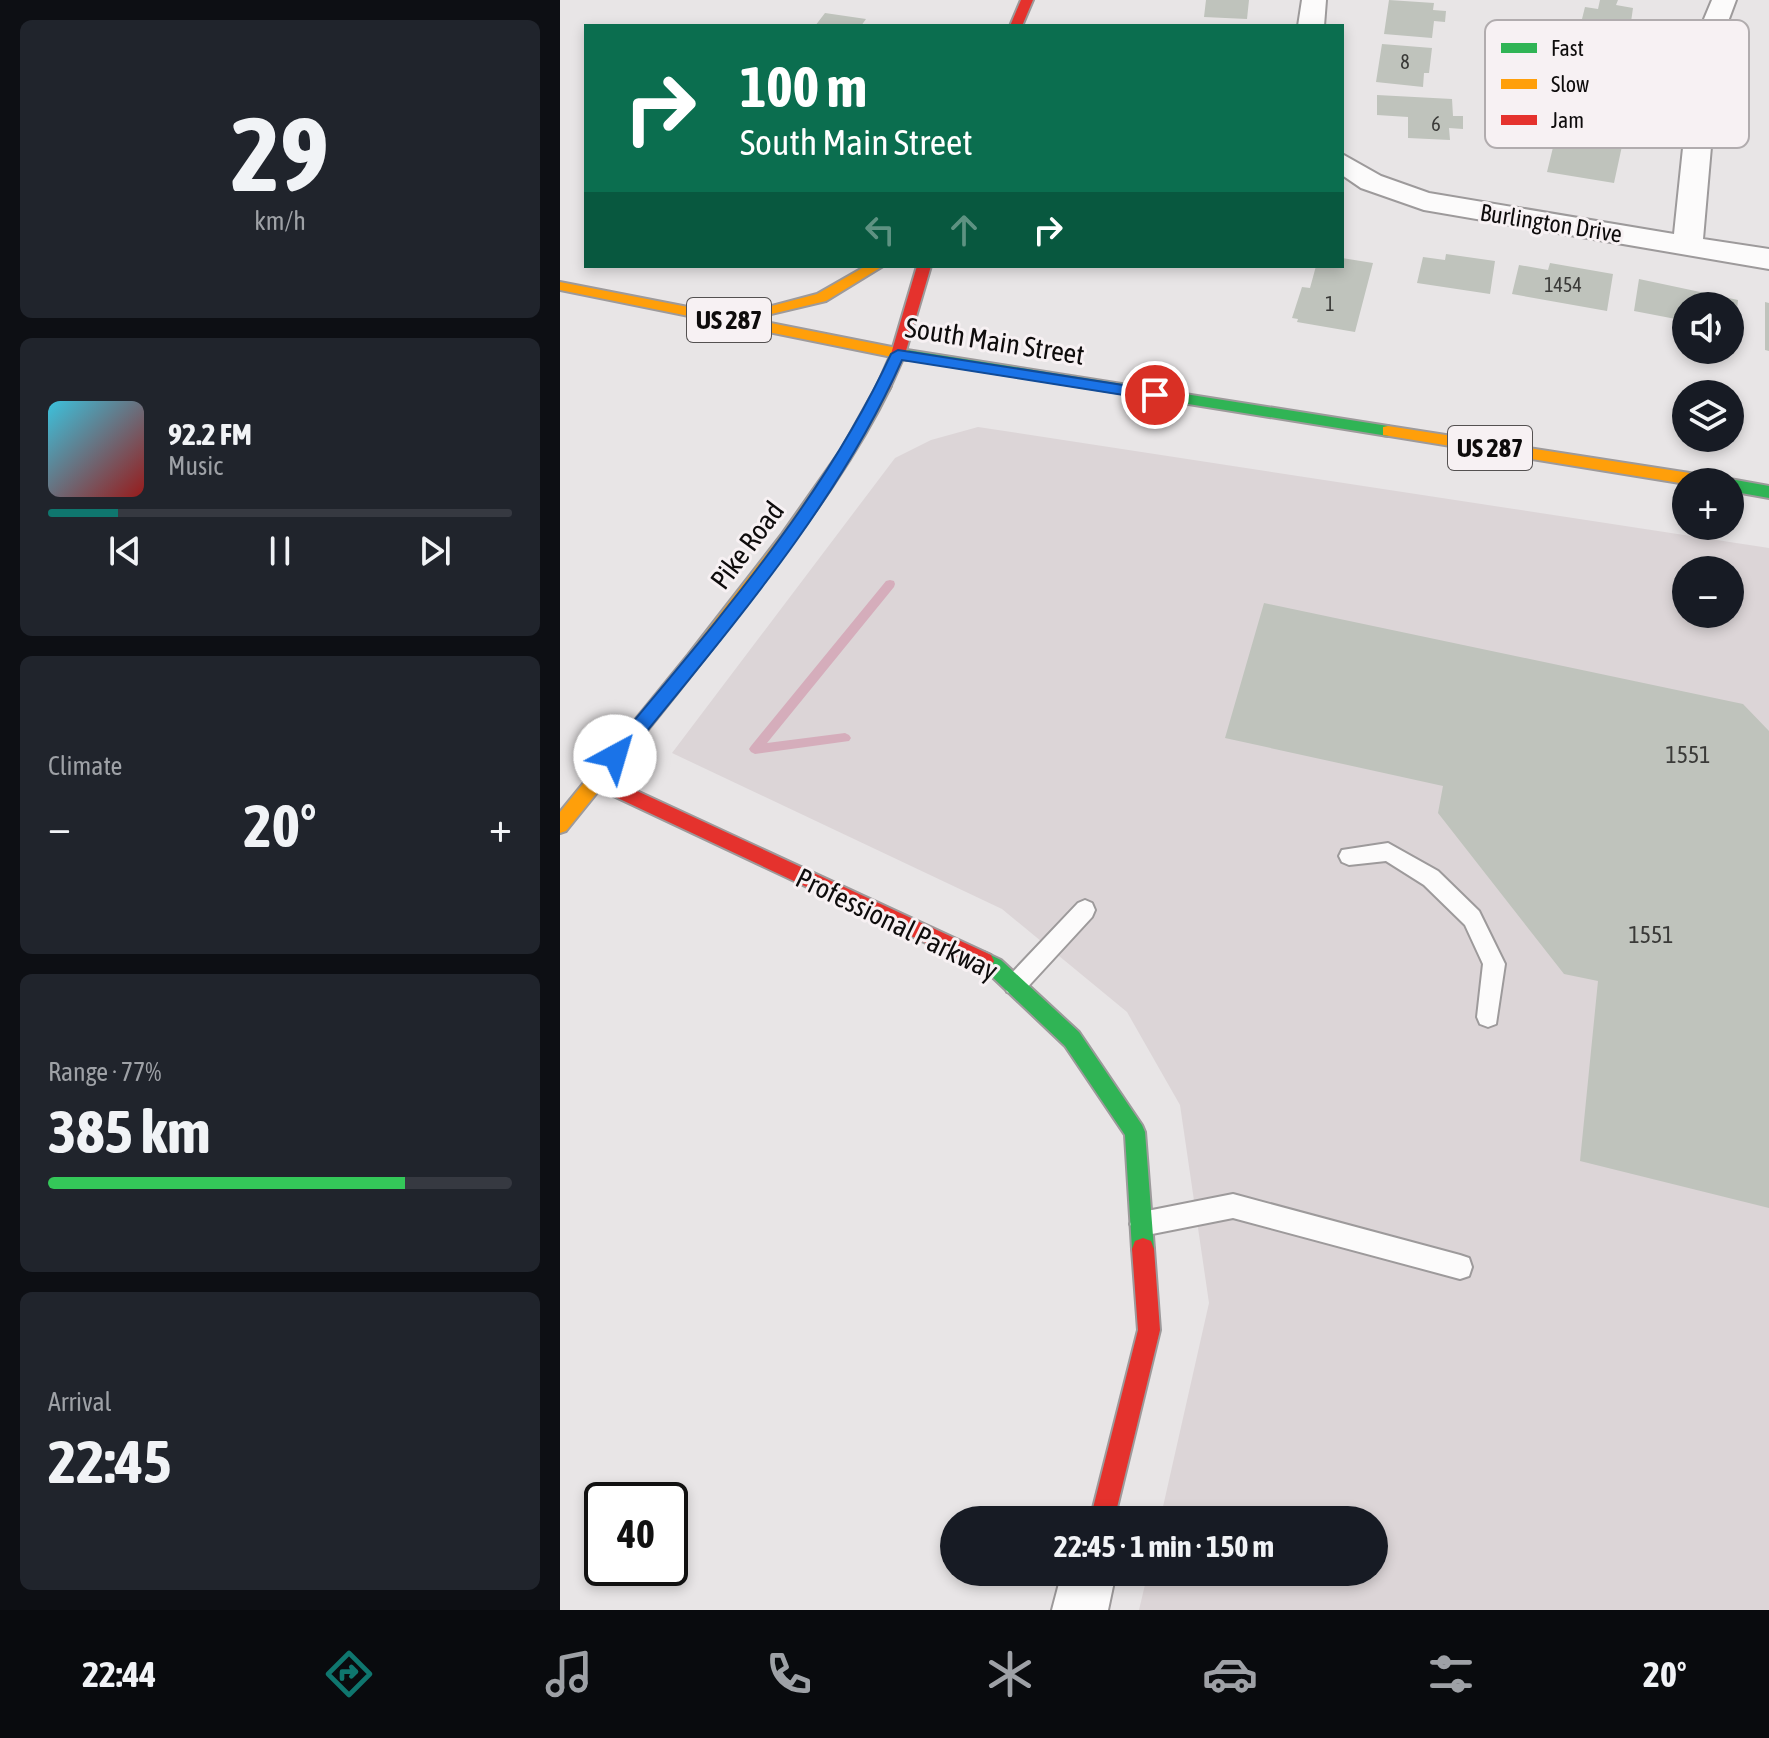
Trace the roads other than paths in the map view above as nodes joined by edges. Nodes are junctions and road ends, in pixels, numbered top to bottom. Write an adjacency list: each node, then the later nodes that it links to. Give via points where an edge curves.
1 (1027, 0): 5 (main road)
2 (1314, 0): 6 (street)
3 (1724, 0): 4 (street)
4 (1716, 20)
5 (1017, 24)
6 (1311, 24)
7 (1697, 148): 9 (street)
8 (1344, 163): 9 (street, Burlington Drive, via 1371,182 1424,201)
9 (1688, 245): 10 (street, Burlington Drive)
10 (1769, 259)
11 (873, 268): 14 (main road, via 821,298)
12 (923, 268): 15 (main road, Pike Road)
13 (560, 286): 14 (main road, South Main Street / US 287)
14 (726, 320): 15 (main road, South Main Street / US 287)
15 (898, 354): 16 (main road, South Main Street / US 287); 19 (main road, Pike Road, via 871,413 818,497 729,617)
16 (1672, 476)
17 (1744, 488): 18 (main road)
18 (1769, 492)
19 (596, 780): 20 (main road, Pike Road); 23 (main road, Professional Parkway, via 994,966)
20 (560, 825)
21 (1349, 856): 24 (lane, via 1388,852 1431,878 1472,918 1494,964)
22 (1085, 910): 23 (lane)
23 (1015, 985): 25 (main road, Professional Parkway, via 1072,1039 1135,1132)
24 (1488, 1017)
25 (1142, 1224): 26 (lane, via 1233,1206); 27 (main road, Professional Parkway, via 1149,1330)
26 (1460, 1267)
27 (1105, 1506)
28 (1086, 1586): 29 (street)
29 (1080, 1610)

